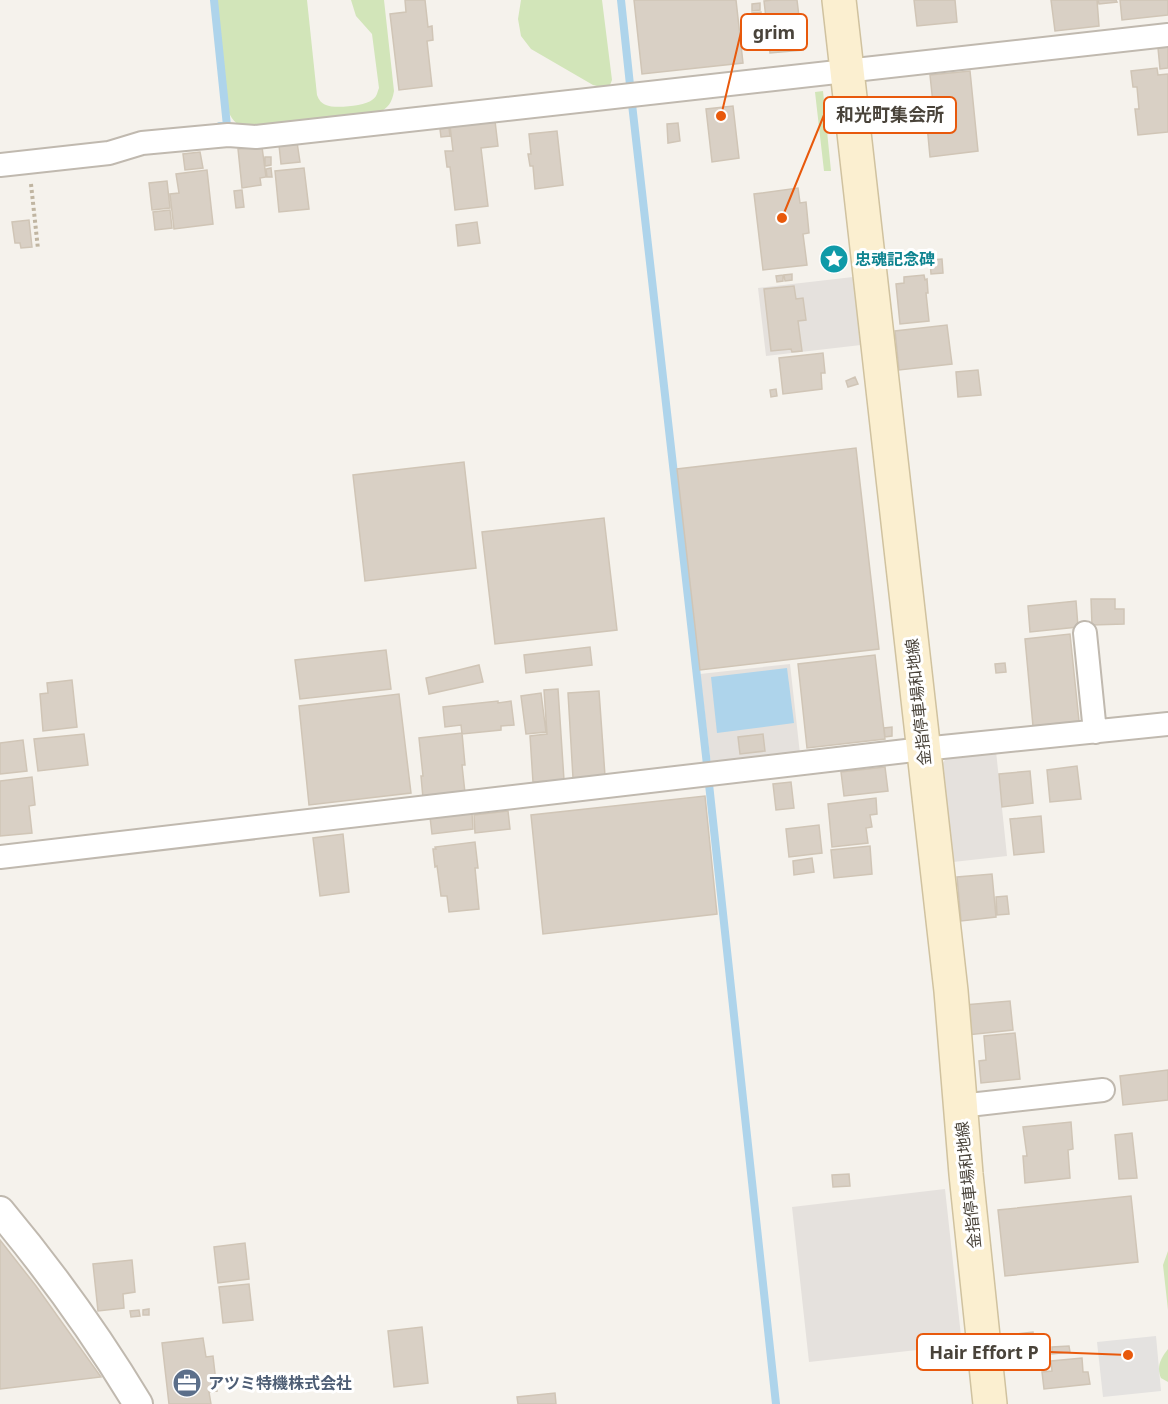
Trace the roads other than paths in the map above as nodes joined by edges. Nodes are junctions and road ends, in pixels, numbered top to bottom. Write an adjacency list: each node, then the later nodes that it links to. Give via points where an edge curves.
1 (839, 0): 3 (main road, 金指停車場和地線)
2 (1168, 34): 3 (street)
3 (847, 70): 4 (street, via 256,137 228,135 153,142 108,153); 8 (main road, 金指停車場和地線)
4 (0, 165)
5 (1085, 633): 7 (street)
6 (1168, 724): 7 (street)
7 (1095, 732): 8 (street)
8 (923, 749): 9 (street); 11 (main road, 金指停車場和地線)
9 (0, 857)
10 (1103, 1090): 11 (street)
11 (960, 1106): 14 (main road, 金指停車場和地線)
12 (0, 1211): 13 (street, via 80,1315)
13 (138, 1404)
14 (990, 1404)

